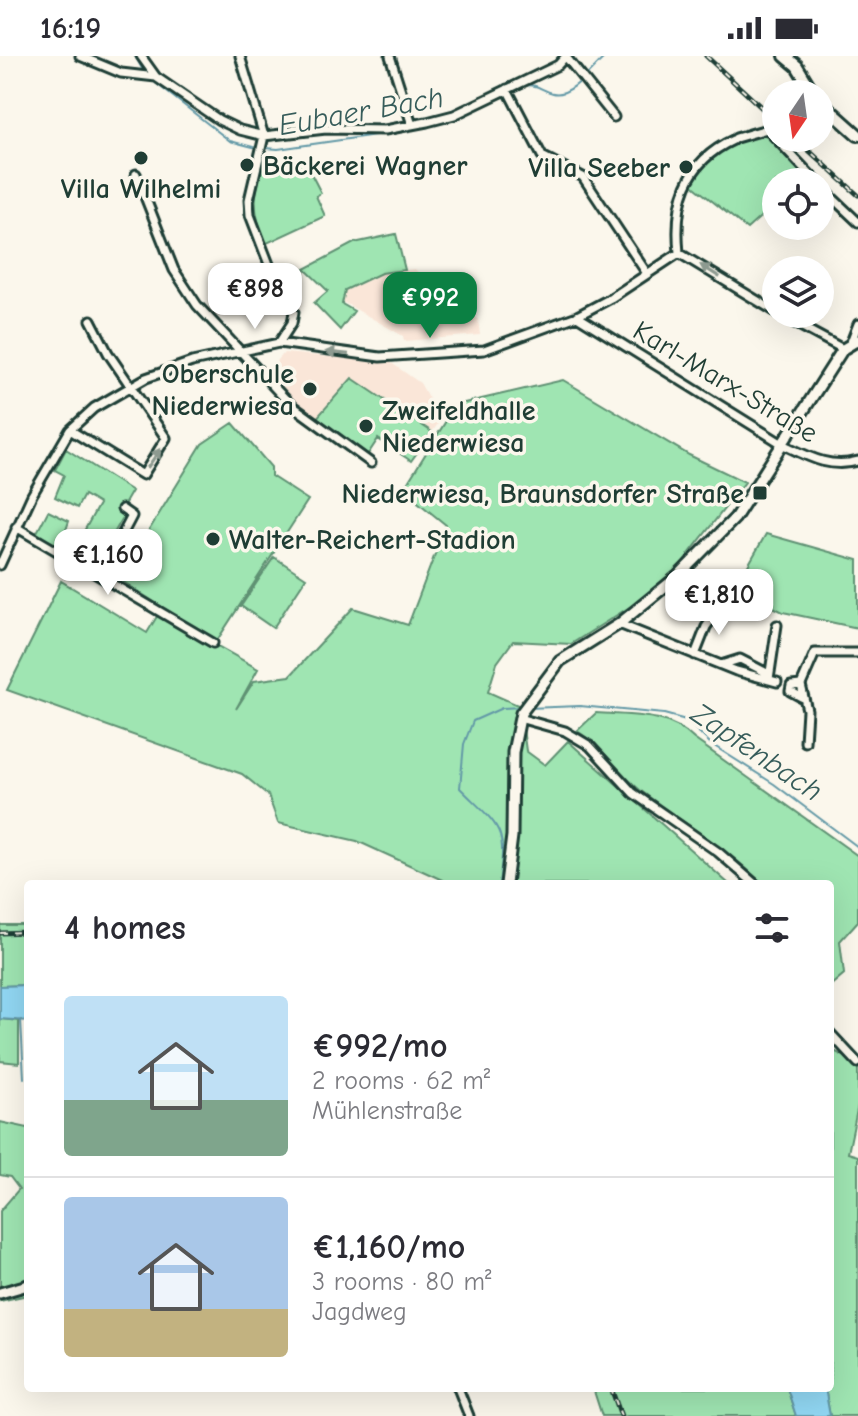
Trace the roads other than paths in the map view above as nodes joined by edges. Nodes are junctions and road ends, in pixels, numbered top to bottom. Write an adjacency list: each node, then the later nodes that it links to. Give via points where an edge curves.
1 (80, 56): 8 (street, via 121,73)
2 (141, 56): 8 (street)
3 (240, 56): 15 (street)
4 (390, 56): 13 (street)
5 (785, 56): 7 (main road)
6 (566, 57): 10 (street); 12 (street)
7 (795, 60): 9 (main road)
8 (155, 77): 15 (street, via 219,120)
9 (806, 80)
10 (509, 93): 13 (street); 21 (street, via 542,156 583,177)
11 (834, 114): 14 (main road)
12 (614, 117)
13 (412, 125): 15 (street)
14 (858, 135)
15 (264, 139): 27 (street, via 250,215 277,285 294,312)
16 (803, 168): 20 (street, via 767,129 706,154 691,176 680,211)
17 (136, 174): 29 (street, via 174,270 197,305)
18 (834, 199): 19 (street)
19 (858, 222)
20 (679, 253): 21 (street); 22 (street, one-way to 20)
21 (646, 272): 23 (street)
22 (762, 304)
23 (577, 316): 27 (street, one-way to 27, via 465,353 380,357); 32 (street, Karl-Marx-Straße)
24 (91, 320): 30 (street)
25 (858, 324): 28 (street)
26 (814, 328): 28 (street)
27 (279, 343): 29 (street)
28 (851, 343): 32 (street)
29 (239, 350): 30 (street); 34 (street, via 290,404)
30 (130, 386): 31 (street); 31 (street, one-way to 30, via 143,475 166,438)
31 (70, 430): 36 (street)
32 (784, 445): 33 (street, Karl-Marx-Straße, via 819,461); 40 (street, via 735,518 678,576)
33 (858, 461)
34 (371, 463)
35 (122, 509): 38 (street, via 132,516)
36 (16, 527): 37 (street); 38 (street)
37 (0, 565)
38 (101, 575): 42 (street)
39 (720, 607): 44 (street)
40 (619, 624): 44 (street); 47 (street, via 560,661)
41 (777, 625): 45 (street, via 772,678 740,659 721,665)
42 (213, 643)
43 (858, 653): 48 (street, via 815,653 801,685 791,686 807,710)
44 (695, 655): 45 (street)
45 (705, 659): 46 (street)
46 (701, 670)
47 (520, 716): 49 (street, via 513,752); 50 (street, via 590,746 633,793)
48 (805, 742)
49 (506, 880)
50 (750, 880)
51 (834, 1037): 52 (street)
52 (858, 1063)
53 (24, 1286): 54 (street)
54 (0, 1293)
55 (460, 1392): 56 (street)
56 (469, 1416)

